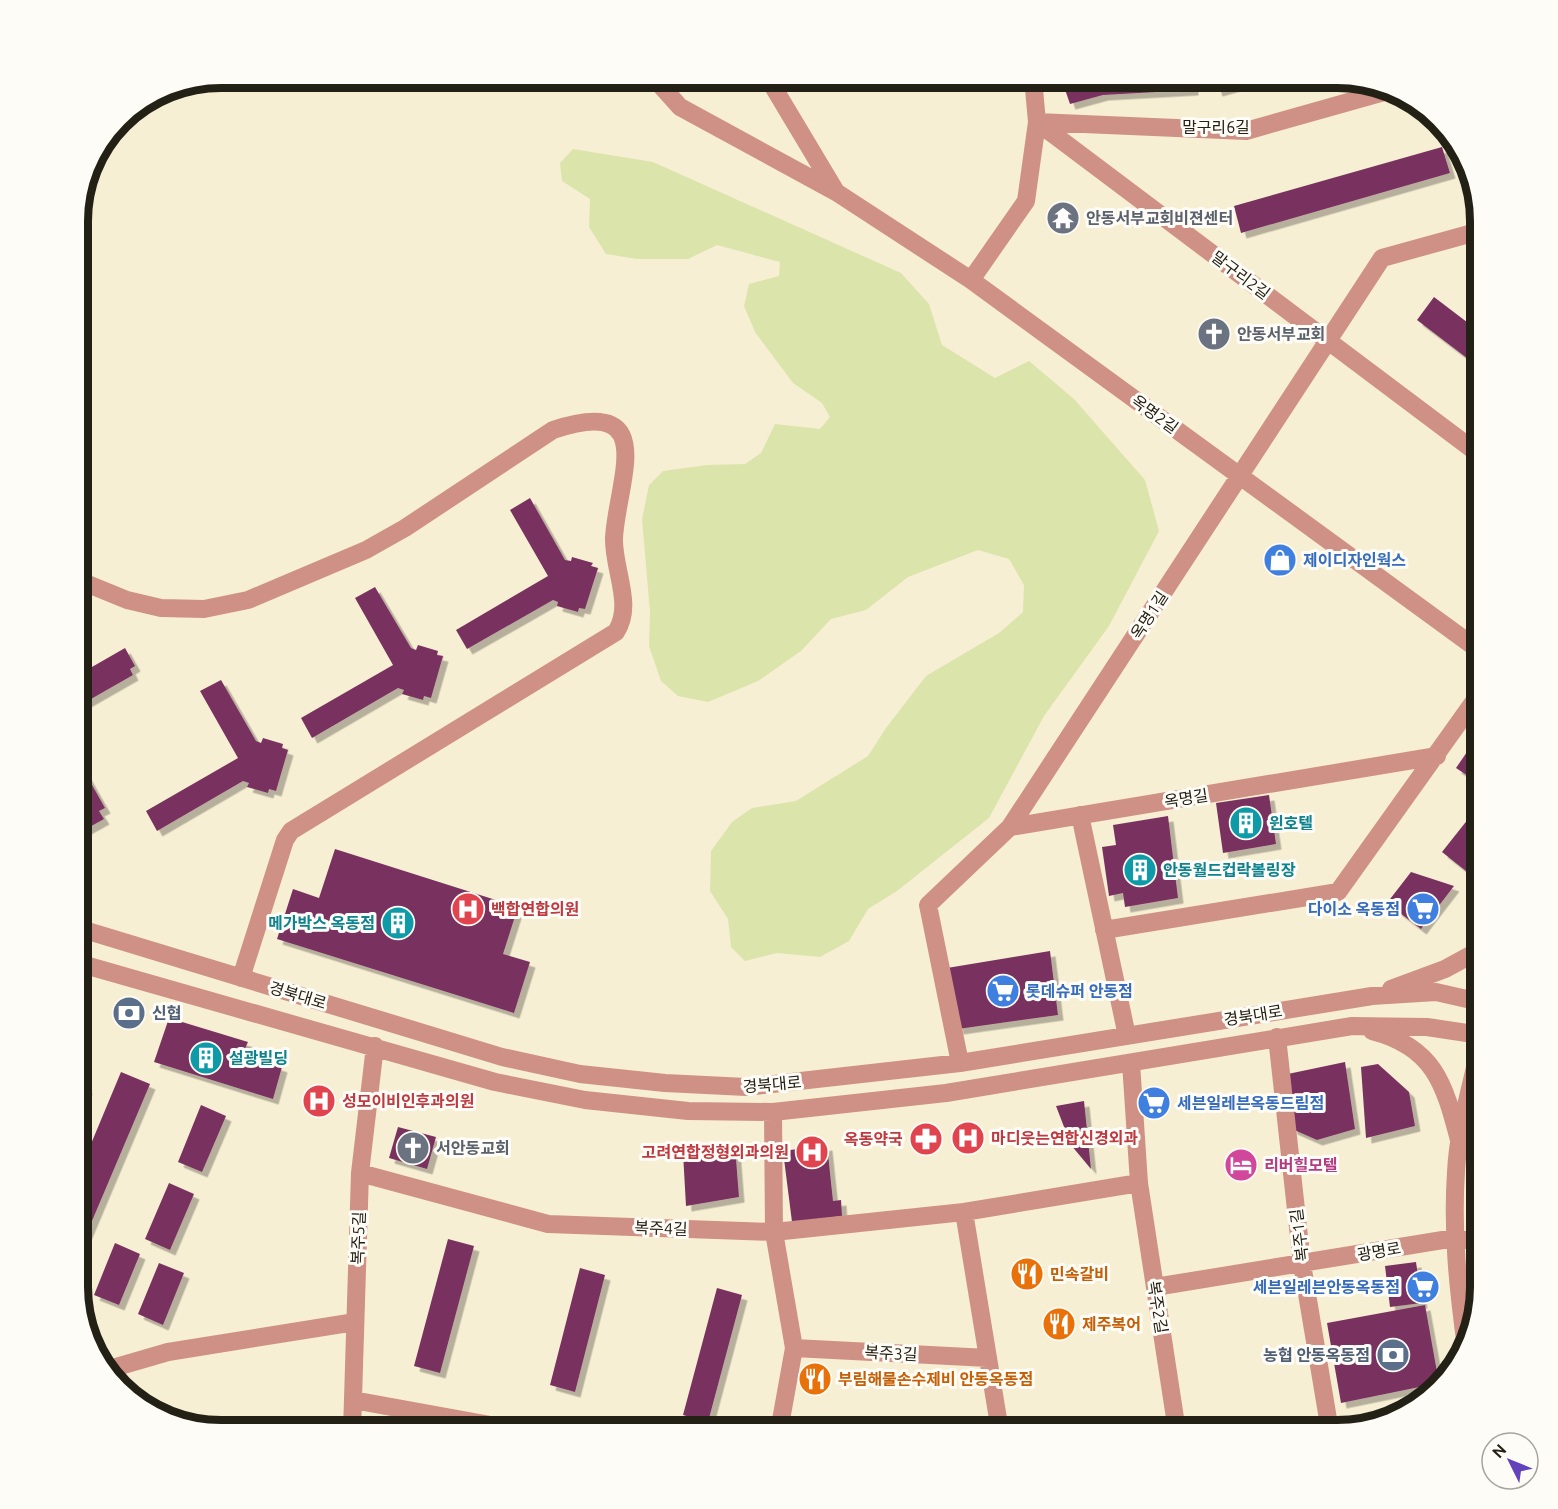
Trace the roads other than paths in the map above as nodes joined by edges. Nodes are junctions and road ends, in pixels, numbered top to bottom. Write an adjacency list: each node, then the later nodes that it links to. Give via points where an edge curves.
1 (664, 89): 6 (street, 옥명2길, via 680,107)
2 (775, 89): 6 (street)
3 (1034, 89): 5 (street)
4 (1375, 94): 5 (street, 말구리6길, via 1246,130)
5 (1036, 122): 8 (street, via 1026,201); 9 (street, 말구리2길)
6 (837, 192): 8 (street, 옥명2길)
7 (1470, 234): 9 (street, 옥명1길, via 1382,258)
8 (971, 280): 11 (street, 옥명2길)
9 (1327, 340): 10 (street, 말구리2길); 11 (street, 옥명1길)
10 (1470, 447)
11 (1240, 476): 13 (street, 옥명2길); 17 (street, 옥명1길)
12 (89, 584): 22 (street, via 161,608 204,609 248,600 366,550 554,430 580,421 598,421 613,426 622,437 627,461 614,539 624,614 616,632 291,831)
13 (1470, 644)
14 (1470, 708): 15 (street)
15 (1437, 756): 16 (street, 옥명길); 18 (street, via 1338,892)
16 (1080, 815): 17 (street, 옥명길); 18 (street)
17 (1010, 827): 30 (street, 옥명1길, via 928,905)
18 (1104, 930): 27 (street)
19 (88, 931): 22 (street, 경북대로)
20 (1470, 955): 23 (street)
21 (88, 966): 29 (street, 경북대로)
22 (241, 978): 30 (street, 경북대로, via 427,1036 580,1074 746,1088)
23 (1372, 996): 24 (street, 경북대로, via 1436,992); 27 (street, 경북대로)
24 (1470, 1000)
25 (1353, 1026): 26 (street, 경북대로, via 1427,1027); 28 (street, 경북대로); 35 (street, via 1386,1035 1423,1055 1438,1076)
26 (1470, 1033)
27 (1127, 1036): 30 (street, 경북대로)
28 (1277, 1037): 31 (street, 경북대로); 42 (street, 복주1길)
29 (375, 1046): 33 (street, 경북대로, via 495,1082 585,1100 688,1111); 36 (street, 복주5길)
30 (960, 1063)
31 (1131, 1063): 33 (street, 경북대로, via 946,1093); 37 (street, 복주2길)
32 (1470, 1091): 35 (street)
33 (773, 1112): 39 (street)
34 (1470, 1127): 35 (street)
35 (1459, 1140): 40 (street)
36 (360, 1173): 39 (street, 복주4길, via 548,1224); 44 (street, 복주5길)
37 (1139, 1184): 38 (street); 43 (street, 복주2길)
38 (964, 1212): 39 (street, 복주4길); 47 (street)
39 (774, 1232): 46 (street)
40 (1455, 1239): 41 (street, 광명로); 42 (street, 광명로); 45 (street)
41 (1470, 1241)
42 (1302, 1264): 43 (street, 광명로); 55 (street, 복주1길)
43 (1155, 1287): 54 (street, 복주2길)
44 (355, 1322): 48 (street, via 168,1352); 49 (street, 복주5길)
45 (1464, 1325)
46 (794, 1348): 47 (street, 복주3길); 52 (street)
47 (988, 1358): 53 (street)
48 (115, 1367)
49 (353, 1400): 50 (street, 복주5길); 51 (street)
50 (352, 1420)
51 (463, 1420)
52 (781, 1420)
53 (998, 1420)
54 (1175, 1420)
55 (1328, 1420)

